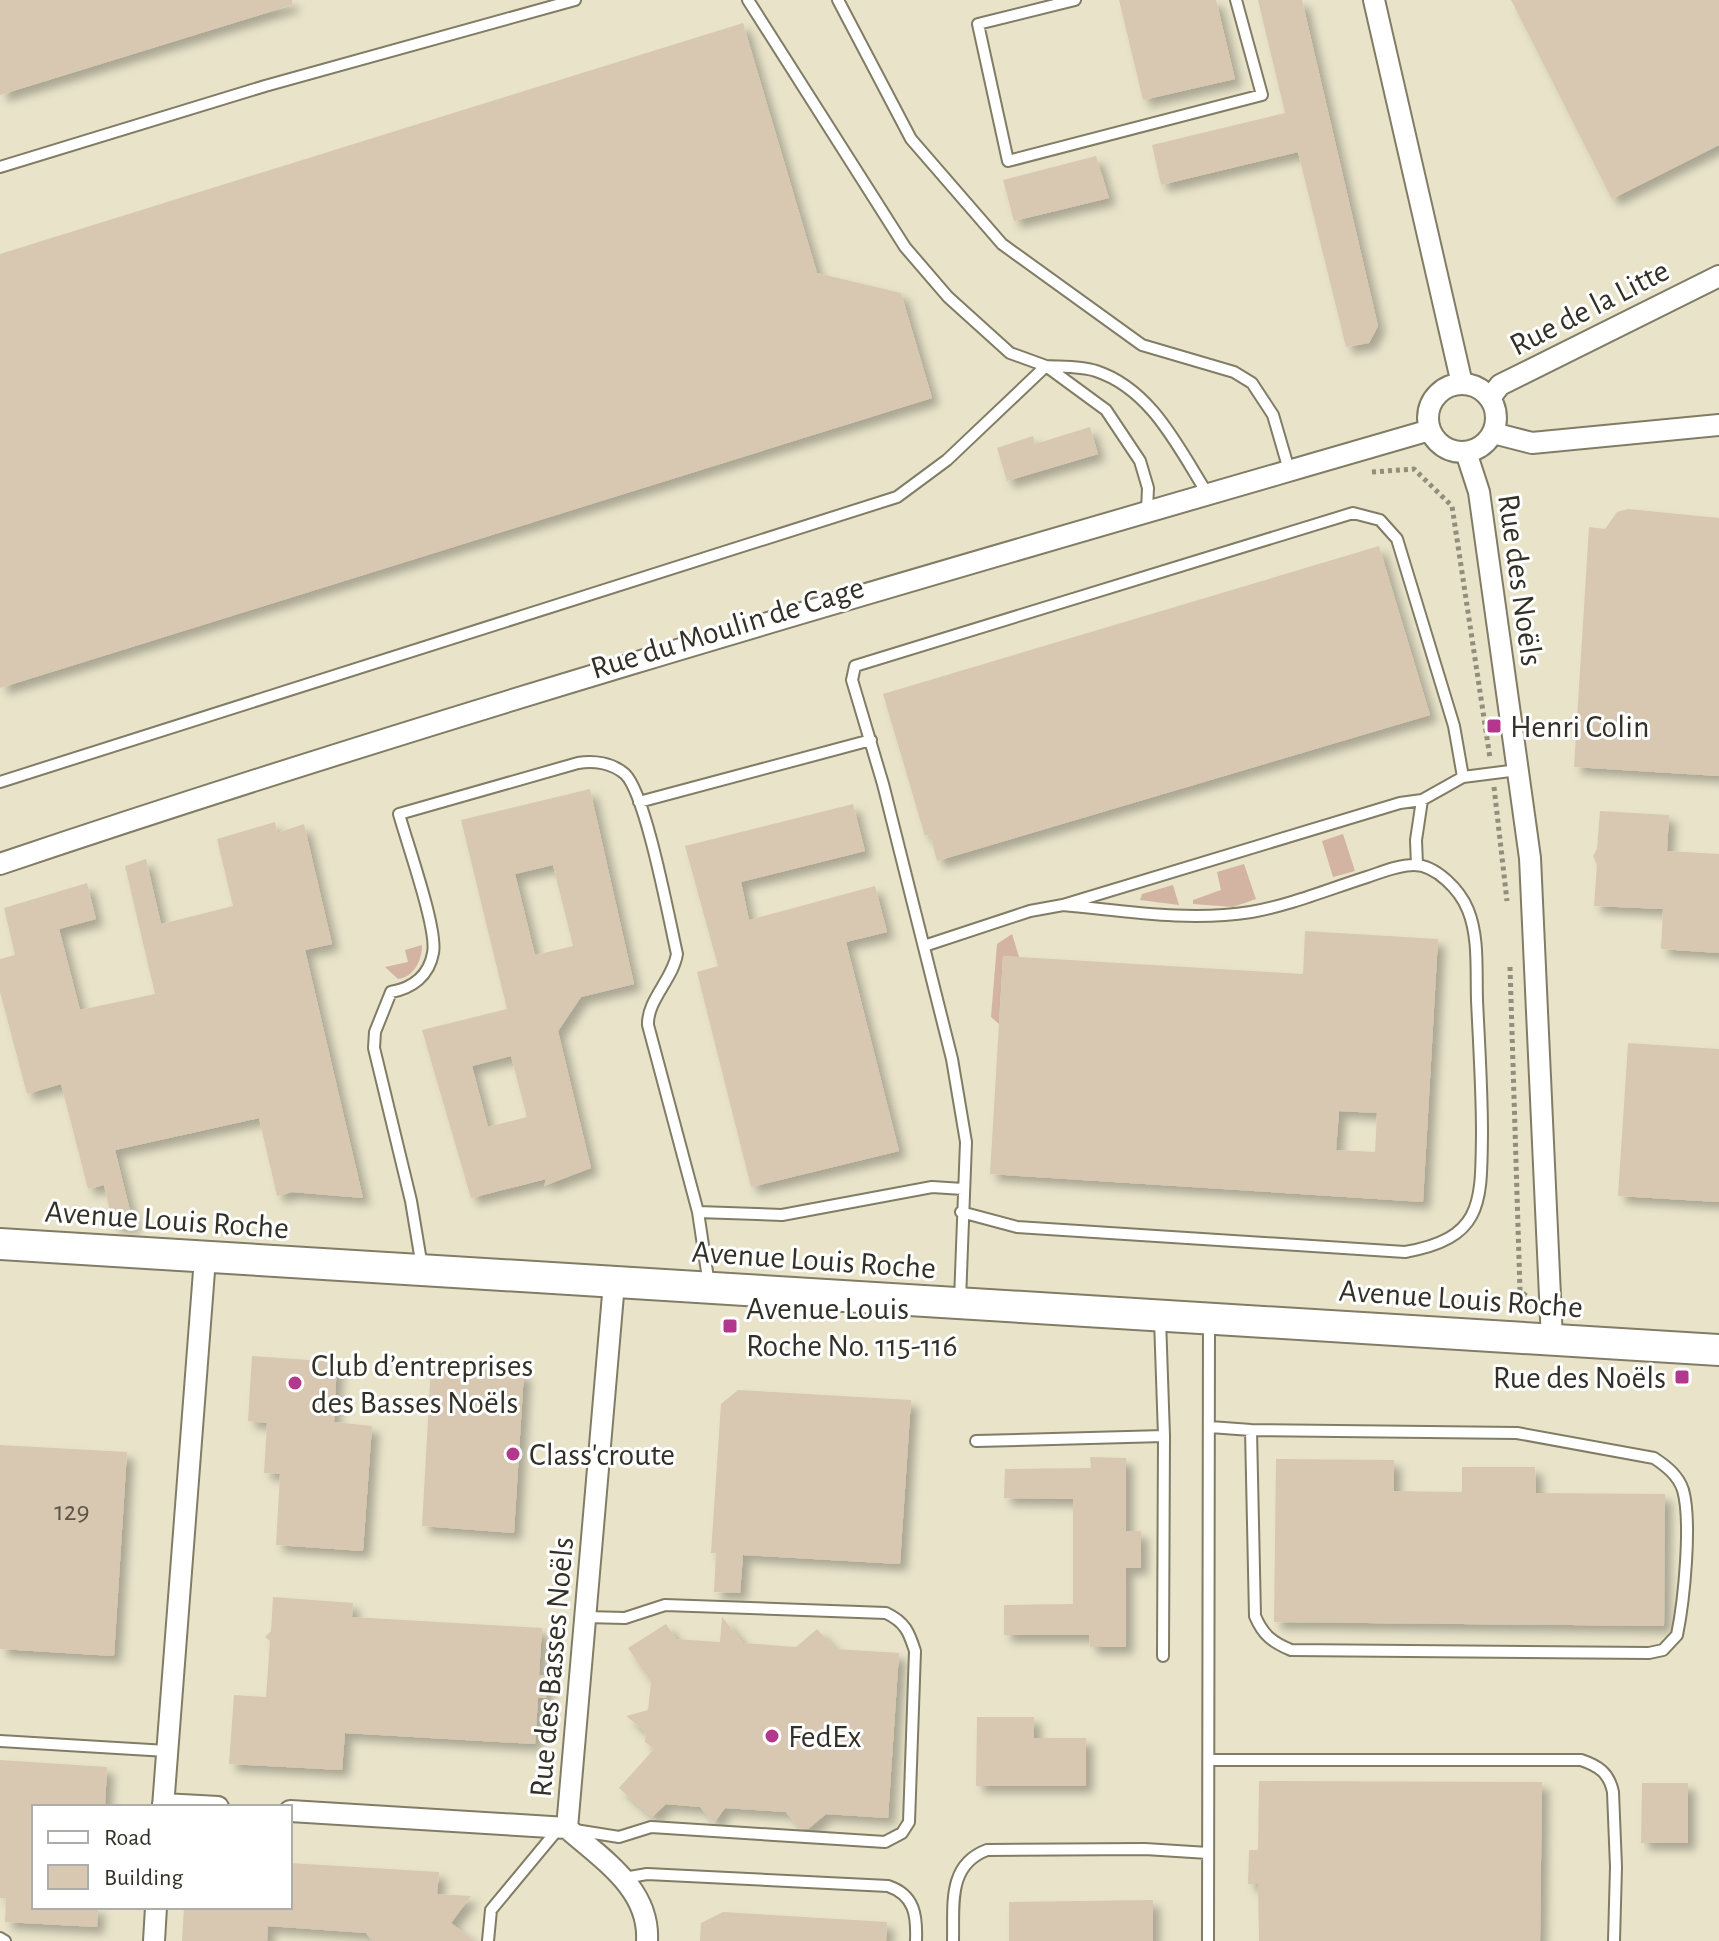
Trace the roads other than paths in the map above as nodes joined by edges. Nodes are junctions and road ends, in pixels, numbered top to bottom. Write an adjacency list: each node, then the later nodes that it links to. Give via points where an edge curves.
1 (575, 0): 7 (lane)
2 (748, 0): 9 (lane, via 905,247 948,297 1010,353)
3 (838, 0): 16 (lane, via 911,139 1002,244 1142,345 1234,372 1252,383 1273,415)
4 (1075, 0): 5 (lane, via 978,24 1008,161 1262,95)
5 (1236, 0)
6 (1374, 0): 10 (street)
7 (0, 167)
8 (1719, 276): 11 (street, Rue de la Litte, via 1500,385)
9 (1046, 366): 17 (lane, via 1093,370 1142,398); 18 (lane, via 1106,410 1116,424 1140,461 1148,488); 22 (lane, via 947,460 897,497)
10 (1462, 384): 11 (street); 13 (street, via 1434,399)
11 (1490, 398): 14 (street, via 1496,415)
12 (1719, 425): 14 (street, via 1532,443)
13 (1430, 430): 15 (street, via 1445,448); 16 (street, Rue du Moulin de Cage)
14 (1493, 433): 15 (street)
15 (1466, 452): 20 (street, Rue des Noëls, via 1479,492)
16 (1289, 470): 17 (street, Rue du Moulin de Cage)
17 (1207, 493): 18 (street, Rue du Moulin de Cage)
18 (1147, 510): 25 (street, Rue du Moulin de Cage, via 455,716)
19 (871, 740): 21 (lane, via 852,680 855,666 862,662 1353,513 1380,520 1397,539 1454,726); 24 (lane); 28 (lane)
20 (1518, 770): 21 (lane); 40 (street, Rue des Noëls, via 1533,888)
21 (1463, 777): 23 (lane)
22 (0, 782)
23 (1422, 800): 26 (lane); 27 (lane)
24 (639, 802): 30 (lane, via 677,954 648,1025); 34 (lane, via 626,775 589,761 399,814 435,943 421,978 405,990 391,992 374,1048)
25 (0, 864)
26 (1417, 865): 27 (lane, via 1297,900 1210,918); 31 (lane, via 1444,878 1461,896 1475,941 1480,1196 1476,1211 1451,1237 1405,1252 1017,1227)
27 (1063, 905): 28 (lane)
28 (924, 946): 29 (lane, via 966,1142)
29 (963, 1189): 30 (lane, via 932,1187 782,1215); 31 (lane)
30 (698, 1212): 36 (lane)
31 (961, 1212): 37 (lane)
32 (0, 1244): 33 (main road, Avenue Louis Roche)
33 (205, 1258): 34 (main road, Avenue Louis Roche); 49 (street)
34 (422, 1269): 35 (main road, Avenue Louis Roche)
35 (614, 1283): 36 (main road, Avenue Louis Roche); 46 (street, Rue des Basses Noëls)
36 (709, 1288): 37 (main road, Avenue Louis Roche)
37 (960, 1304): 38 (main road, Avenue Louis Roche)
38 (1160, 1317): 39 (main road, Avenue Louis Roche); 44 (lane)
39 (1209, 1318): 40 (main road, Avenue Louis Roche); 42 (lane)
40 (1552, 1340): 41 (main road, Avenue Louis Roche)
41 (1719, 1350)
42 (1210, 1427): 43 (lane); 50 (lane)
43 (1251, 1430): 43 (lane, via 1517,1433 1654,1458 1670,1469 1682,1488 1686,1512 1677,1635 1663,1650 1649,1653 1291,1650 1273,1643 1255,1616)
44 (1164, 1436): 45 (lane); 47 (lane)
45 (976, 1441)
46 (585, 1617): 53 (street, Rue des Basses Noëls); 53 (lane, via 625,1618 665,1605 886,1613 899,1619 915,1651 909,1822 885,1842 651,1827 619,1837)
47 (1163, 1656)
48 (0, 1741): 49 (lane)
49 (167, 1751): 51 (street)
50 (1209, 1760): 54 (lane); 65 (lane, via 1595,1764 1613,1792)
51 (163, 1805)
52 (292, 1811): 53 (street, Rue des Basses Noëls)
53 (564, 1828): 55 (street); 60 (lane, via 491,1910)
54 (1208, 1853): 63 (lane, via 987,1850 965,1863 957,1877); 64 (lane)
55 (624, 1878): 61 (street, via 648,1920); 62 (lane, via 647,1874 888,1886 899,1890 915,1910)
56 (156, 1909): 59 (street)
57 (0, 1938): 58 (lane)
58 (5, 1941)
59 (154, 1941)
60 (488, 1941)
61 (647, 1941)
62 (916, 1941)
63 (953, 1941)
64 (1208, 1941)
65 (1614, 1941)

